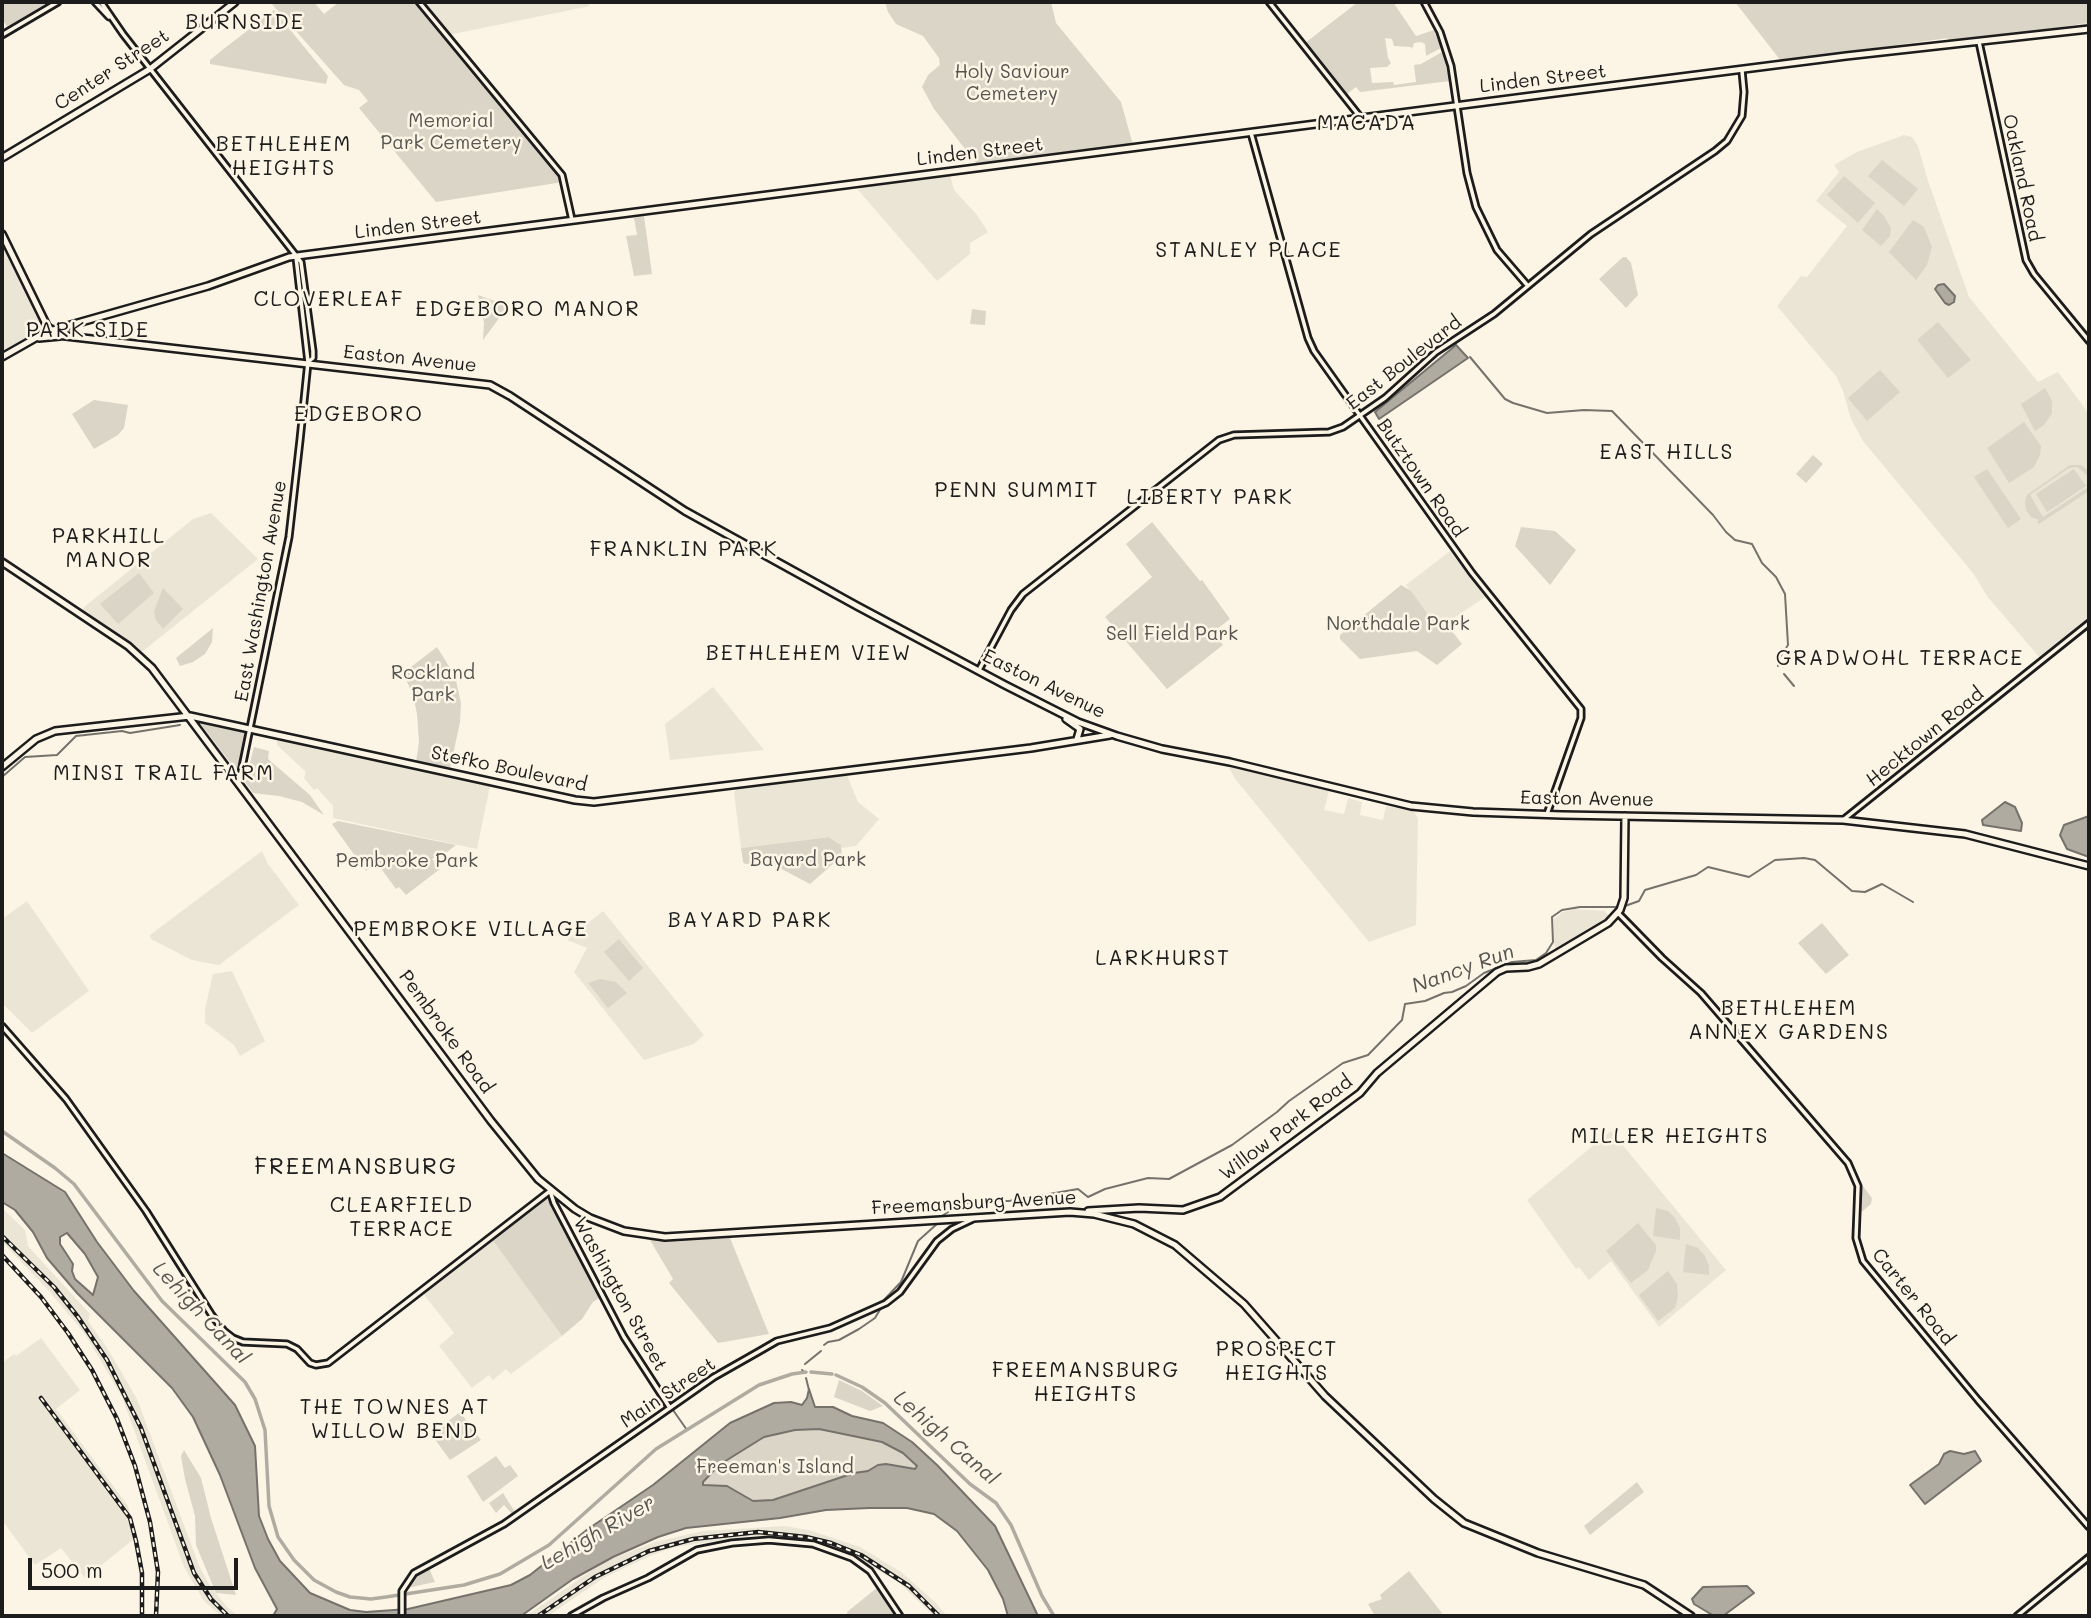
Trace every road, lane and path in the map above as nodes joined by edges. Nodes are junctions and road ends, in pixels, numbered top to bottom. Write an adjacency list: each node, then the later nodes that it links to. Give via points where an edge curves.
1 (58, 2): 10 (street)
2 (95, 2): 8 (street)
3 (101, 2): 8 (street)
4 (235, 2): 12 (main road, Center Street)
5 (419, 2): 20 (street, via 562,175)
6 (1269, 2): 14 (street)
7 (1424, 2): 15 (street, via 1446,46)
8 (111, 19): 12 (street)
9 (2089, 29): 11 (main road, Linden Street)
10 (2, 35)
11 (1979, 42): 13 (main road, Linden Street); 27 (street, Oakland Road, via 2025,258)
12 (150, 69): 19 (main road, Center Street); 22 (street)
13 (1742, 71): 15 (main road, Linden Street); 23 (street, East Boulevard, via 1742,116 1727,141 1591,234)
14 (1351, 105): 16 (street); 17 (street)
15 (1458, 106): 16 (main road, Linden Street); 23 (street, via 1466,171 1478,211 1497,250)
16 (1361, 118): 17 (main road, Linden Street)
17 (1344, 120): 18 (main road, Linden Street)
18 (1251, 133): 20 (main road, Linden Street); 30 (street, Butztown Road, via 1308,338)
19 (2, 158)
20 (572, 220): 22 (main road, Linden Street)
21 (2, 234): 24 (main road)
22 (296, 257): 24 (main road, Linden Street); 29 (street, East Washington Avenue)
23 (1528, 286): 30 (street, East Boulevard, via 1436,352)
24 (52, 331): 25 (main road, Easton Avenue); 26 (main road, Linden Street)
25 (60, 336): 26 (main road); 29 (main road, Easton Avenue)
26 (33, 338): 28 (main road, Linden Street)
27 (2089, 341)
28 (2, 357)
29 (309, 362): 33 (main road, Easton Avenue, via 495,387 685,511); 36 (street, East Washington Avenue, via 289,537)
30 (1360, 416): 33 (street, East Boulevard, via 1329,432 1234,435 1219,440 1023,594); 42 (street, Butztown Road, via 1489,596 1581,709)
31 (2, 562): 35 (main road, Pembroke Road, via 134,650)
32 (2089, 623): 44 (street, Hecktown Road)
33 (979, 670): 34 (main road, Easton Avenue)
34 (1062, 714): 37 (main road, Easton Avenue); 38 (main road, via 1078,727)
35 (190, 716): 36 (main road, Stefko Boulevard); 40 (main road, Stefko Boulevard, via 55,731 36,739); 41 (main road, Pembroke Road)
36 (250, 730): 39 (main road, Stefko Boulevard, via 590,802); 41 (street, East Washington Avenue)
37 (1113, 734): 38 (main road, Stefko Boulevard); 39 (main road, Stefko Boulevard); 42 (main road, Easton Avenue, via 1394,804)
38 (1077, 739): 39 (main road, Stefko Boulevard)
39 (1067, 742)
40 (2, 767)
41 (239, 782): 48 (main road, Pembroke Road, via 482,1109)
42 (1547, 814): 43 (main road, Easton Avenue)
43 (1625, 816): 44 (main road, Easton Avenue); 46 (main road)
44 (1843, 820): 45 (main road, Easton Avenue, via 1965,834)
45 (2089, 866)
46 (1620, 909): 49 (main road, Willow Park Road, via 1603,926 1539,964 1497,972 1377,1073 1360,1093 1220,1197 1180,1211); 52 (street, Carter Road, via 1662,958 1702,993 1847,1163 1857,1183 1856,1238 1863,1261)
47 (2, 1026): 48 (street, via 66,1099 226,1333 243,1342 287,1344 319,1366 331,1362)
48 (550, 1191): 50 (main road, Freemansburg Avenue, via 590,1218 624,1231 657,1236); 51 (street, Washington Street, via 624,1337)
49 (1070, 1212): 50 (main road, Freemansburg Avenue); 57 (main road, Freemansburg Avenue, via 1116,1218 1180,1249 1251,1311 1325,1396 1464,1523 1538,1553 1644,1585)
50 (974, 1218): 51 (street, Main Street, via 937,1241 900,1292 883,1304 830,1328 777,1341)
51 (670, 1408): 54 (street, Main Street, via 504,1524 418,1570 404,1585)
52 (2089, 1527)
53 (2089, 1557): 58 (street)
54 (402, 1616)
55 (571, 1616): 56 (street, via 697,1550 769,1540 813,1544 852,1558 870,1572)
56 (900, 1616)
57 (1691, 1616)
58 (2017, 1616)

